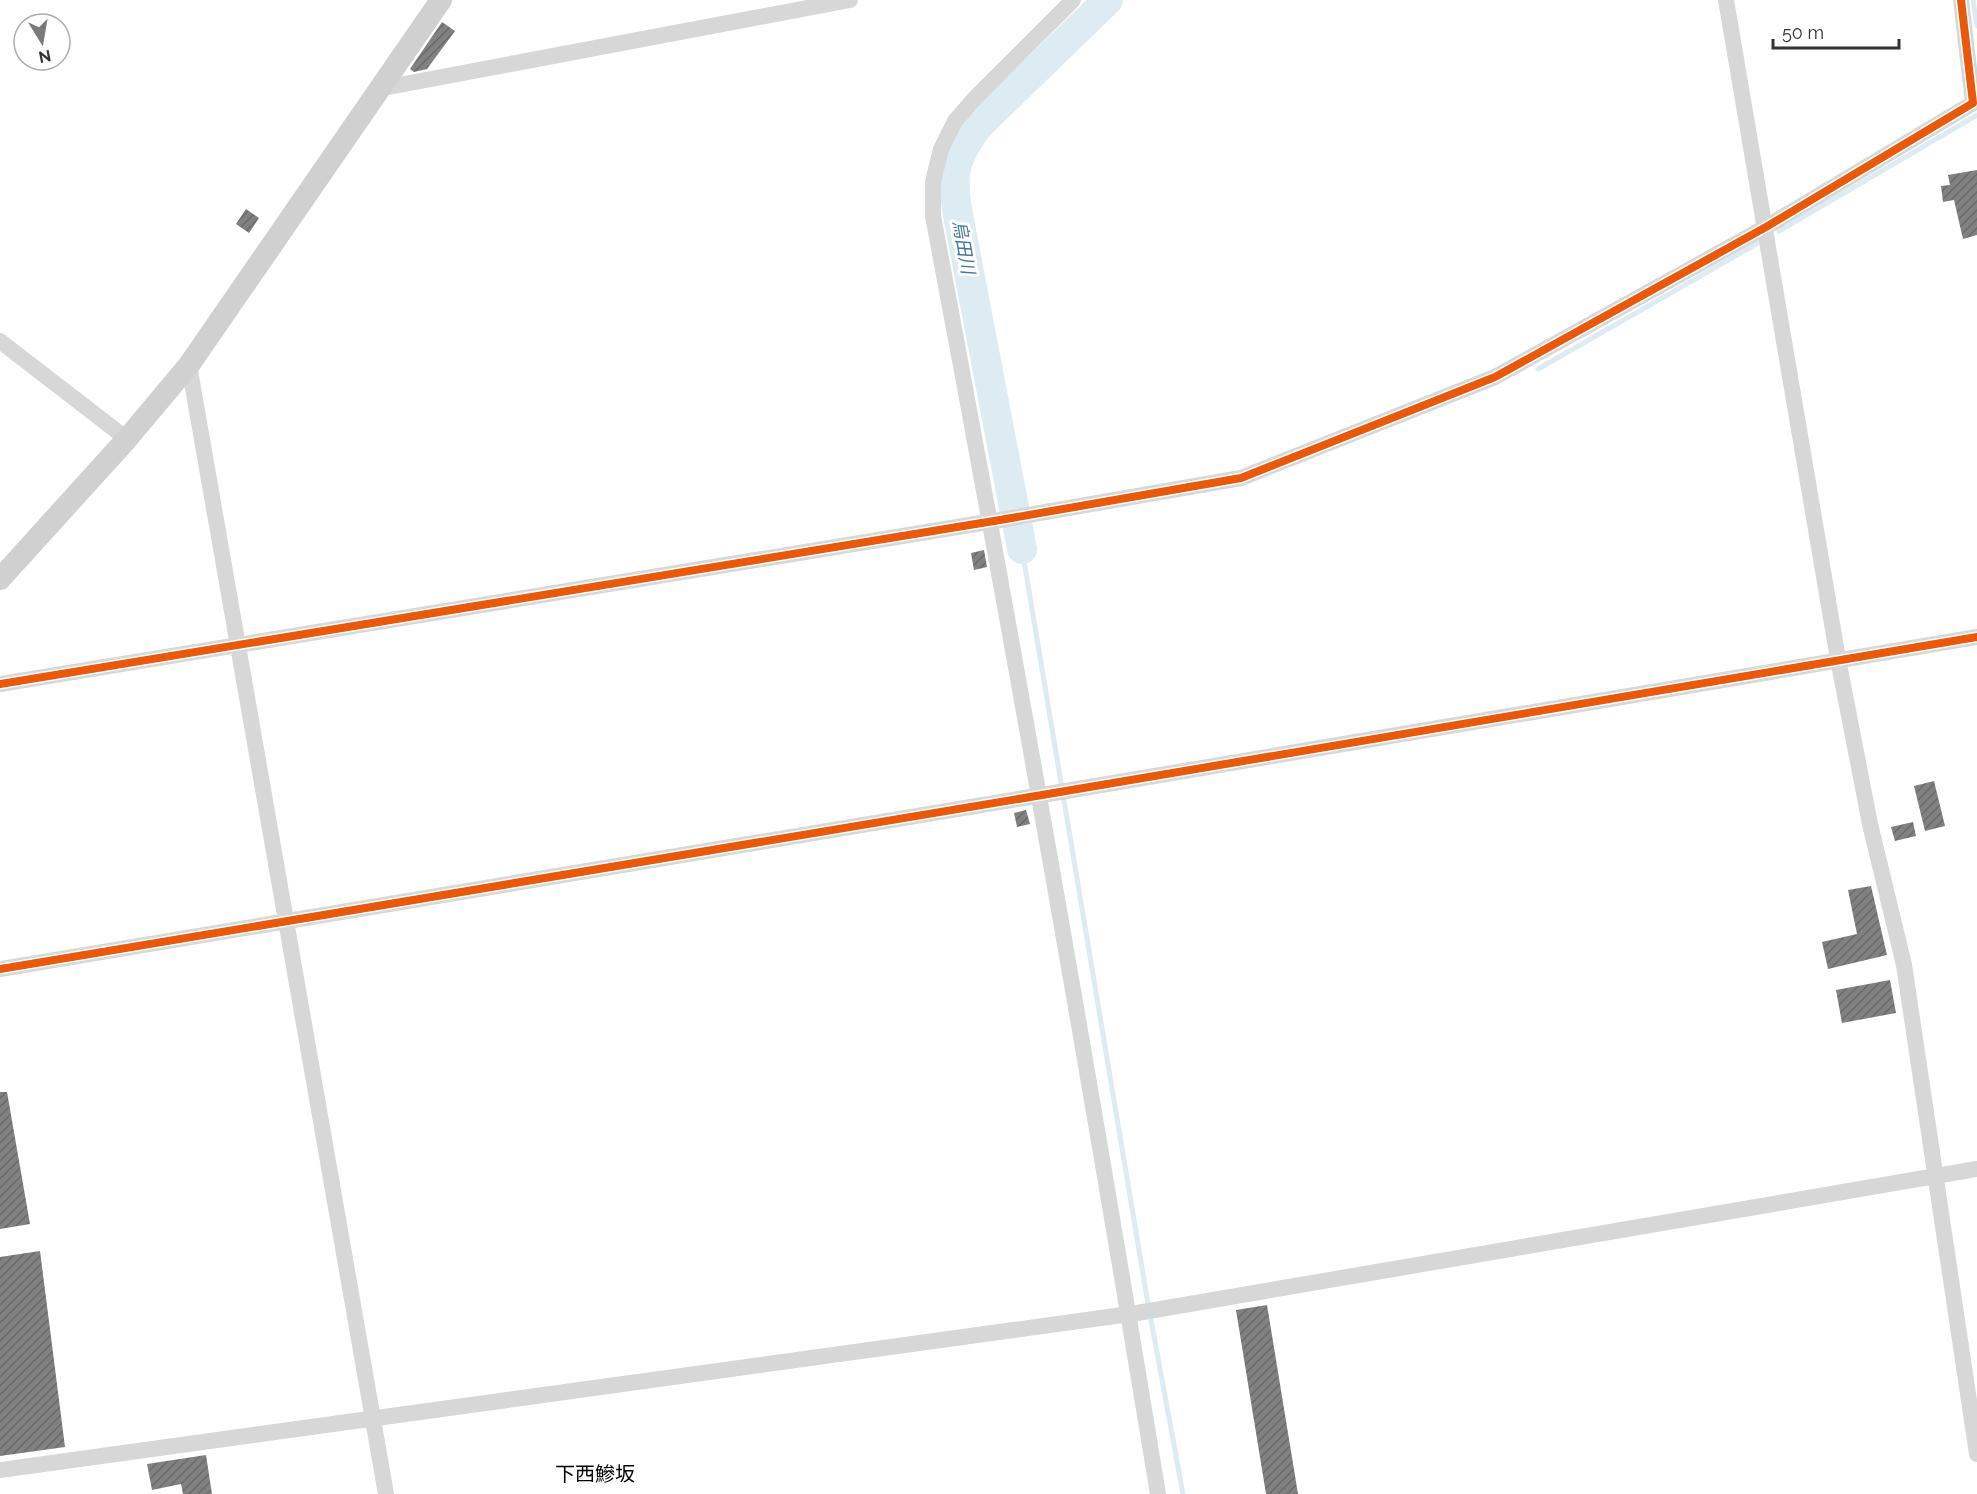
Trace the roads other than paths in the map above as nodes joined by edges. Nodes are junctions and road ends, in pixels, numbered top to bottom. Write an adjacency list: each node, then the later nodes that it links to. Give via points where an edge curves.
1 (441, 0): 6 (street)
2 (850, 0): 6 (street)
3 (1073, 0): 11 (street, via 955,121 941,149 933,182 933,216)
4 (1726, 0): 7 (street)
5 (1961, 0): 7 (street, via 1973,103)
6 (378, 89): 9 (street)
7 (1766, 227): 11 (street, via 1495,377 1280,464 1240,478); 15 (street)
8 (0, 341): 10 (street)
9 (189, 365): 10 (street); 14 (street)
10 (127, 439): 12 (street)
11 (996, 521): 14 (street); 17 (street)
12 (0, 579)
13 (1977, 637): 15 (street)
14 (239, 644): 16 (street); 18 (street)
15 (1838, 659): 17 (street); 21 (street, via 1870,824 1904,965)
16 (0, 684)
17 (1043, 795): 18 (street); 22 (street)
18 (285, 921): 19 (street); 23 (street)
19 (0, 969)
20 (1977, 1169): 21 (street)
21 (1935, 1176): 22 (street); 24 (street)
22 (1132, 1314): 23 (street); 27 (street)
23 (373, 1418): 25 (street); 26 (street)
24 (1977, 1454)
25 (0, 1470)
26 (386, 1494)
27 (1158, 1494)

